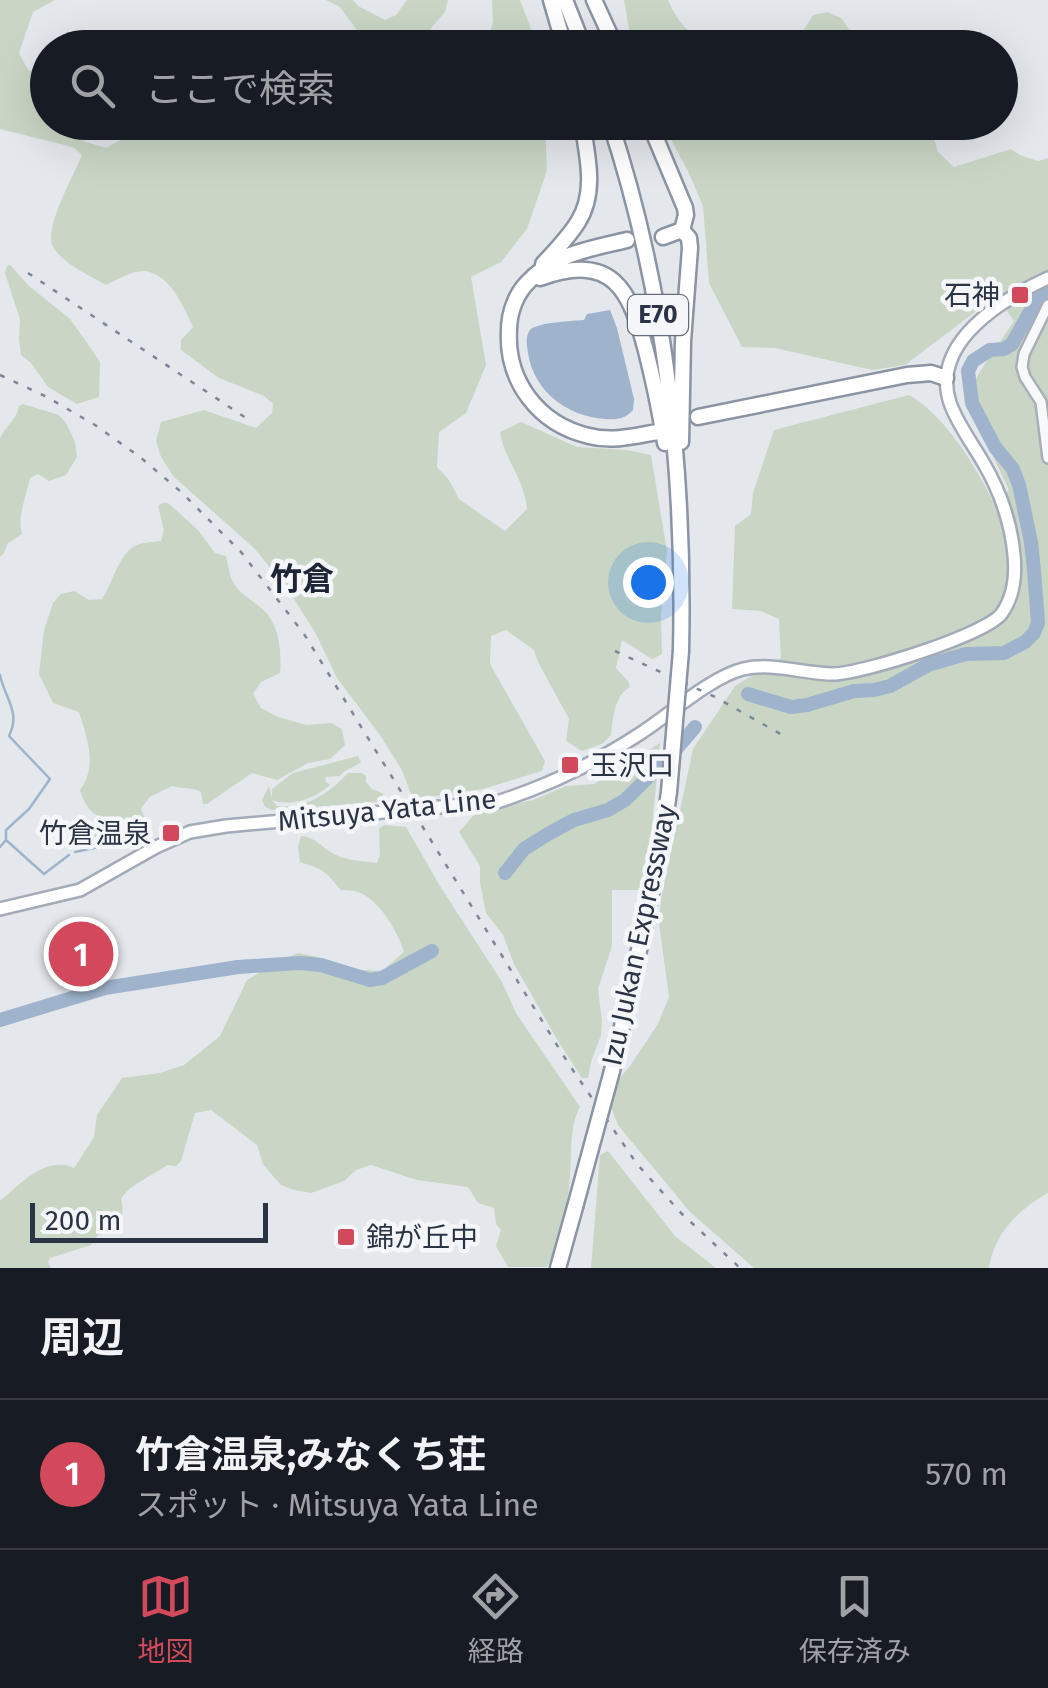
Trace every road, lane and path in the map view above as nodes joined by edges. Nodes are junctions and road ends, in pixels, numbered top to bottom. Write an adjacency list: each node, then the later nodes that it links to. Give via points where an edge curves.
1 (550, 0): 4 (highway)
2 (565, 0): 5 (highway)
3 (594, 0): 6 (highway)
4 (559, 30)
5 (577, 30)
6 (608, 30)
7 (585, 140): 14 (highway, via 587,201)
8 (615, 140): 20 (highway, Izu Jukan Expressway / E70, via 660,329)
9 (657, 140): 10 (highway, via 686,208)
10 (682, 230): 11 (highway); 20 (highway, via 690,248)
11 (664, 234)
12 (627, 242): 14 (highway, via 564,257)
13 (1048, 278): 16 (main road, via 980,320 964,337)
14 (535, 279): 18 (highway, via 509,322 511,366 524,393 561,426 589,437 626,438); 21 (highway, via 572,269 600,272 631,302 657,393)
15 (1048, 305): 19 (street, via 1022,367 1042,402)
16 (946, 378): 17 (highway); 22 (main road, Mitsuya Yata Line, via 949,400 994,482 1011,530 1014,581 998,619 856,672 740,670 597,759 498,802 190,832 80,890)
17 (698, 420)
18 (657, 429)
19 (1048, 458)
20 (680, 512): 21 (highway, Izu Jukan Expressway / E70)
21 (682, 578): 23 (highway, Izu Jukan Expressway / E70, bridge, via 662,842 612,1071)
22 (0, 908)
23 (558, 1268)

